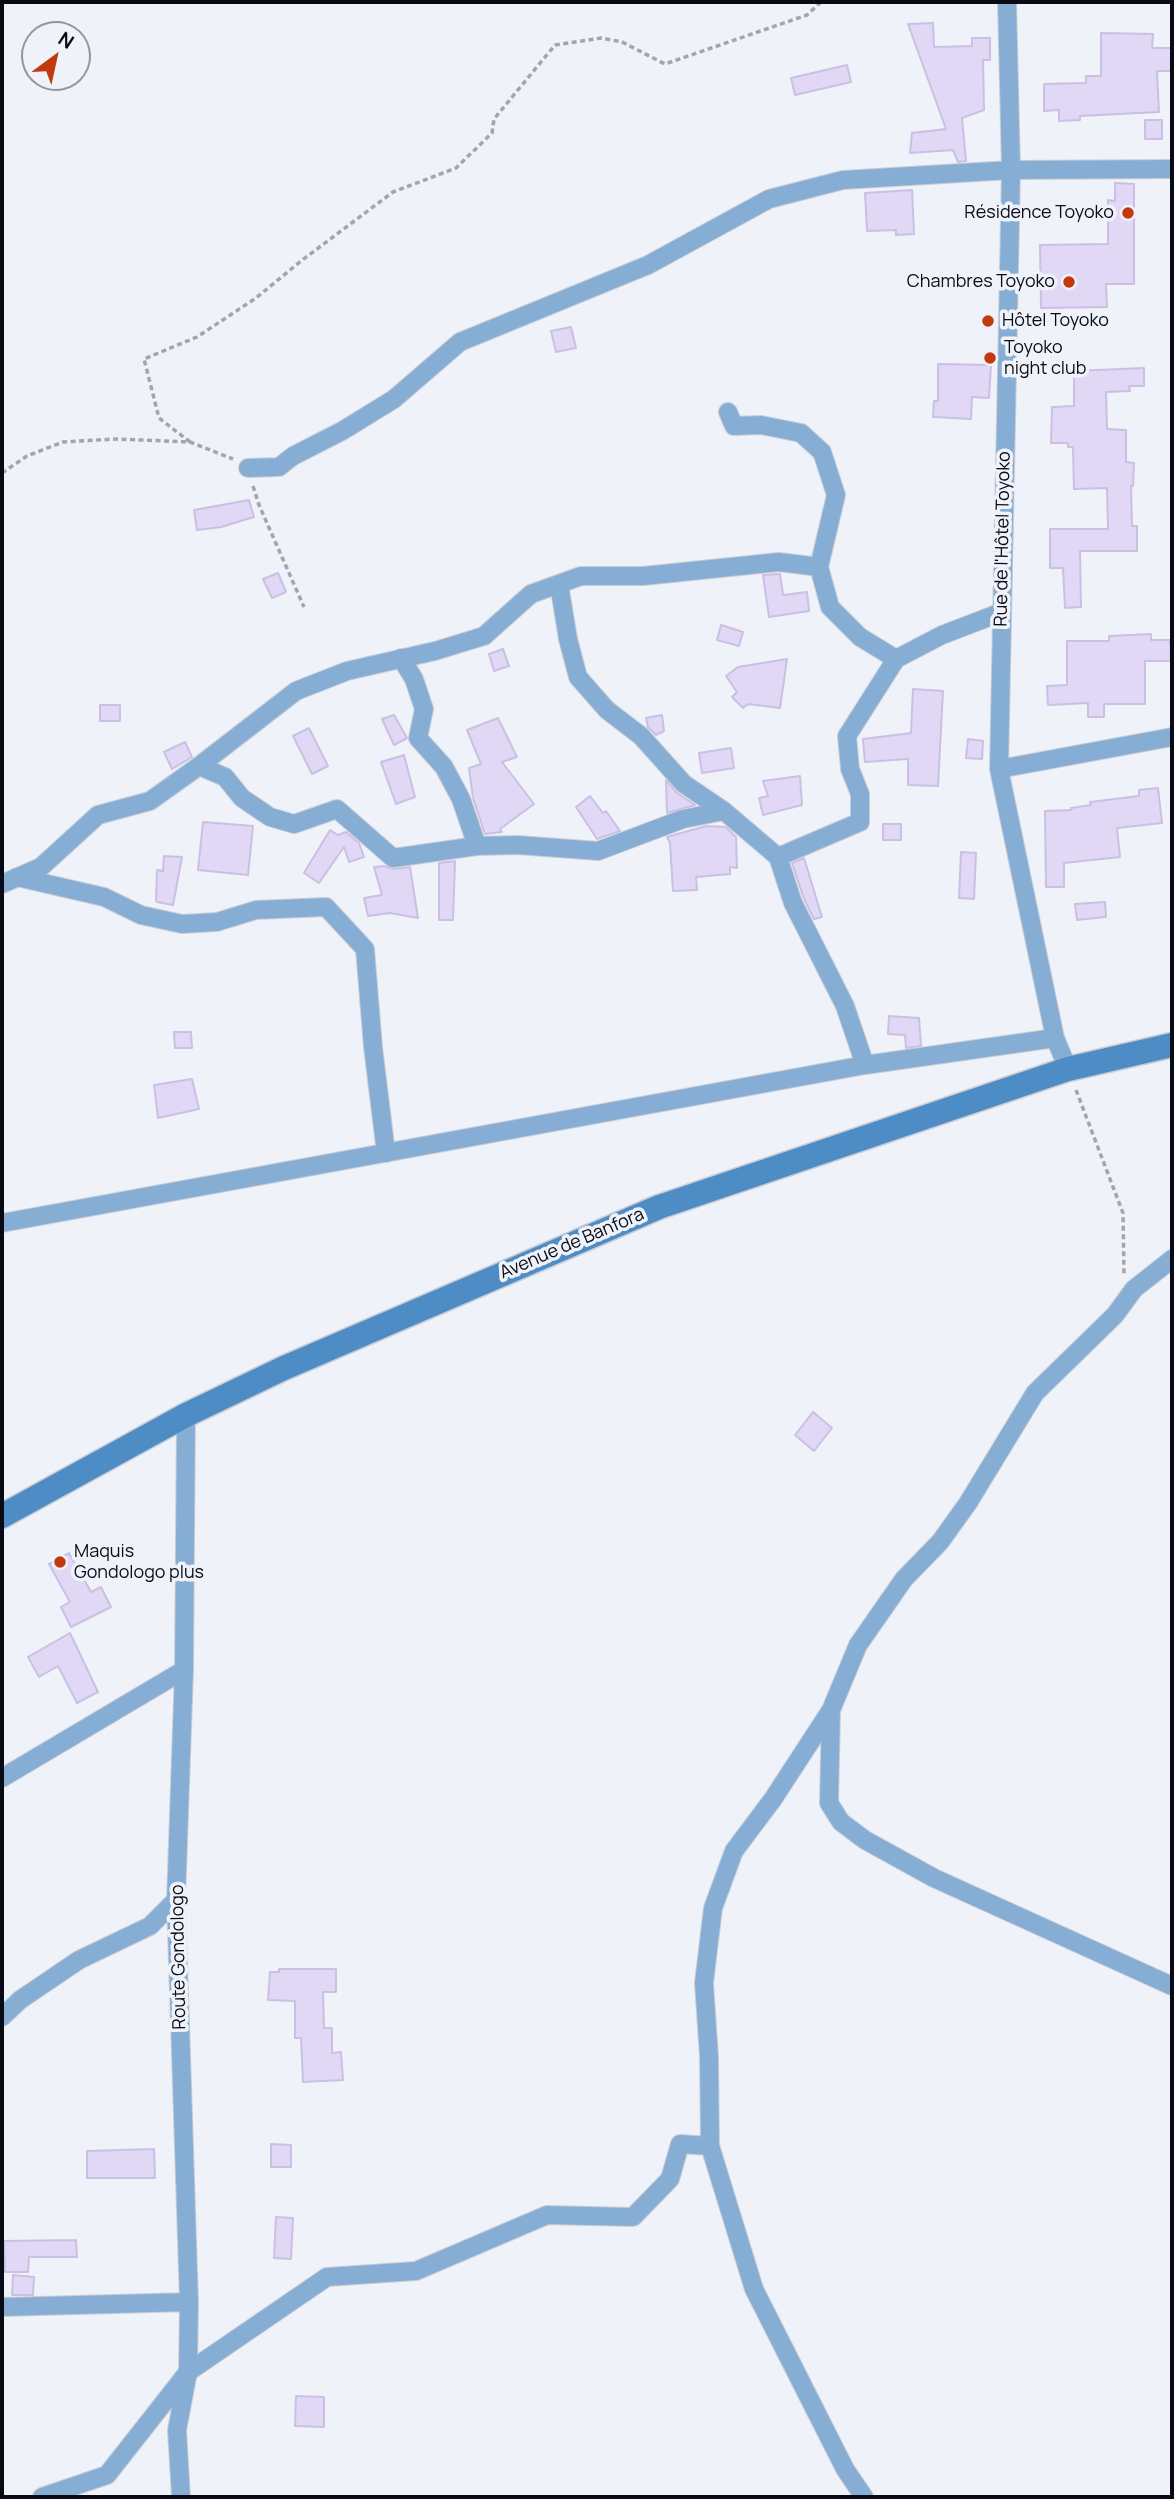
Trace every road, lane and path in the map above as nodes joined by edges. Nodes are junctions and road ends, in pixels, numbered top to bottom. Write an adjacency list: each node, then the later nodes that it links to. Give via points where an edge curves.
1 (821, 2): 6 (path, via 807,15 664,64 622,41 601,38 555,45 494,119 492,133 456,168 393,192 257,298 197,337 144,359 159,418)
2 (1007, 2): 4 (street, Rue de l'Hôtel Toyoko)
3 (1172, 169): 4 (street)
4 (1011, 170): 7 (street, via 843,180 769,199 648,265 460,342 394,399 342,431 279,467); 12 (street, Rue de l'Hôtel Toyoko)
5 (728, 412): 9 (street, via 734,426 761,425 801,433 822,452 836,495)
6 (190, 442): 7 (path); 8 (path, via 63,442 27,456)
7 (248, 468): 11 (path, via 259,505)
8 (2, 473)
9 (819, 567): 10 (street, via 779,562 643,576 581,576); 14 (street, via 830,607 860,638)
10 (559, 584): 13 (street, via 531,594 484,636); 18 (street, via 578,677 684,784)
11 (304, 607)
12 (1002, 612): 14 (street); 17 (street, Rue de l'Hôtel Toyoko)
13 (401, 658): 16 (street, via 296,691); 19 (street, via 424,709 418,738 444,767)
14 (896, 659): 20 (street, via 847,736 850,769 860,794 860,821)
15 (1172, 737): 17 (street)
16 (199, 766): 19 (street, via 225,777 242,798 270,817 294,824 337,809 393,858); 21 (street, via 150,801 98,815 41,867)
17 (999, 769): 22 (street, Rue de l'Hôtel Toyoko)
18 (724, 811): 19 (street, via 684,819 598,851); 20 (street)
19 (477, 846)
20 (778, 857): 24 (street, via 793,903 845,1006)
21 (9, 880): 26 (street, via 104,897 141,915 181,924 217,922 256,910 326,907 365,949)
22 (1055, 1038): 24 (street); 25 (street, Rue de l'Hôtel Toyoko)
23 (1172, 1045): 25 (main road, Avenue de Banfora)
24 (865, 1065): 26 (street)
25 (1068, 1069): 29 (path, via 1122,1213); 30 (main road, Avenue de Banfora, via 659,1207 284,1368)
26 (386, 1153): 27 (street)
27 (2, 1223)
28 (1172, 1259): 29 (street, via 1134,1289)
29 (1122, 1306): 33 (street, via 1035,1393 968,1503 940,1542 904,1579 858,1645)
30 (186, 1415): 31 (main road, Avenue de Banfora); 32 (street, Route Gondologo)
31 (2, 1516)
32 (184, 1670): 34 (street); 35 (street, Route Gondologo)
33 (831, 1710): 36 (street, via 829,1803 841,1822 934,1878); 38 (street, via 734,1851 713,1909 704,1983)
34 (2, 1777)
35 (176, 1900): 37 (street, via 150,1926 79,1960); 39 (street, Route Gondologo)
36 (1172, 1986)
37 (2, 2017)
38 (710, 2146): 41 (street, via 680,2144 670,2179 633,2217 547,2215 416,2271 327,2277); 44 (street, via 754,2289 845,2469)
39 (189, 2302): 40 (street); 41 (street, Route Gondologo)
40 (2, 2307)
41 (188, 2372): 42 (street, via 107,2474); 43 (street, Route Gondologo, via 177,2430)
42 (42, 2497)
43 (181, 2497)
44 (864, 2497)

